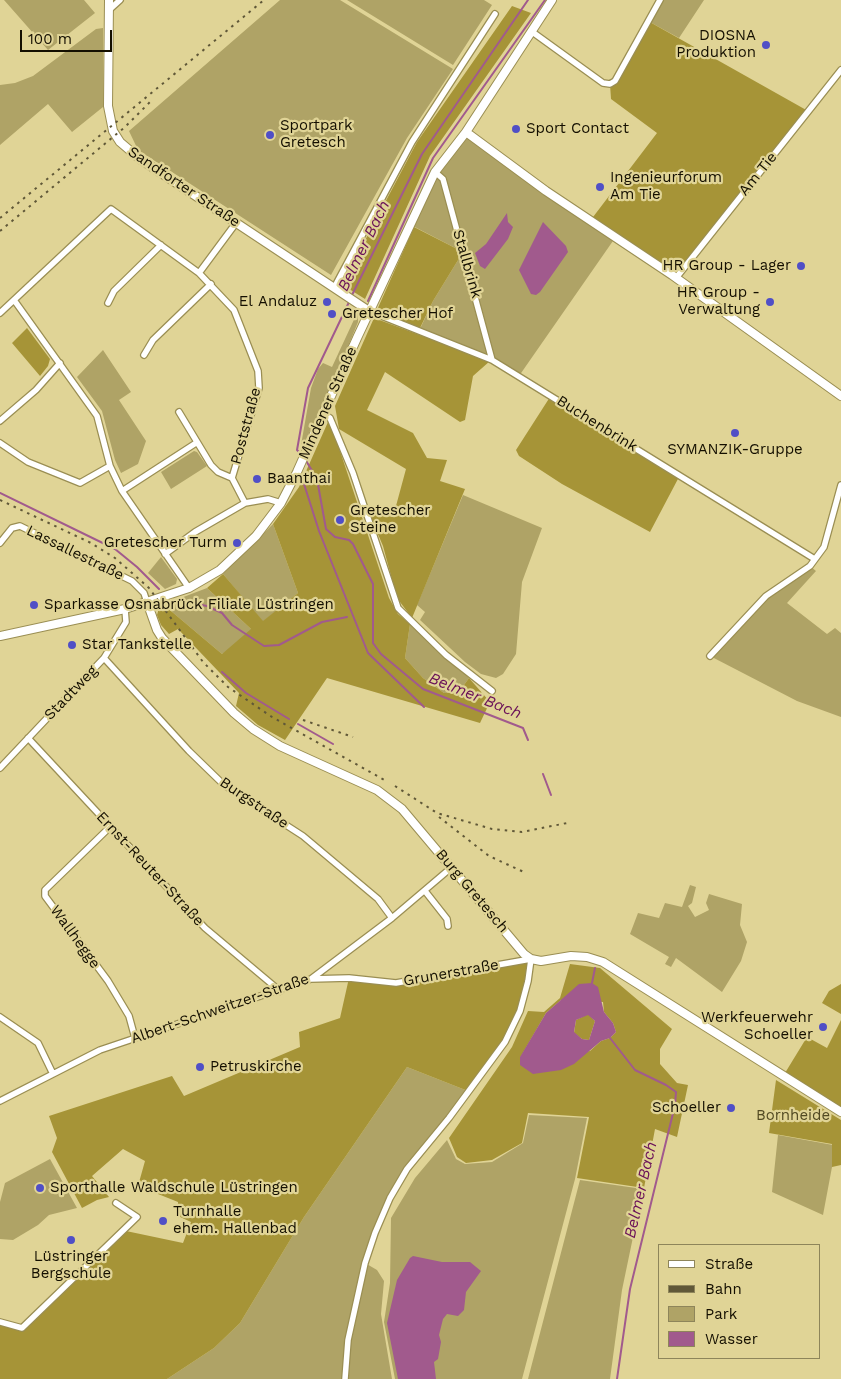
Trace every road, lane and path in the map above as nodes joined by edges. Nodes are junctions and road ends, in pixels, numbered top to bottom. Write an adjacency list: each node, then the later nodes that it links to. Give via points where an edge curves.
1 (109, 0): 5 (street, Sandforter Straße)
2 (120, 0): 5 (street)
3 (552, 0): 7 (street, Mindener Straße)
4 (660, 0): 7 (street, via 610,84 603,83)
5 (109, 10): 11 (street, Sandforter Straße, via 108,106 115,135 140,159)
6 (495, 14): 16 (street, via 412,142)
7 (531, 31): 9 (street, Mindener Straße)
8 (841, 70): 14 (street, Am Tie)
9 (466, 132): 10 (street, Mindener Straße); 14 (street)
10 (435, 172): 19 (street, Mindener Straße); 22 (street, Stallbrink, via 443,179)
11 (236, 223): 13 (street); 16 (street, Sandforter Straße)
12 (161, 245): 13 (street, Poststraße); 17 (street, Poststraße, via 111,209); 18 (street, via 114,291)
13 (199, 273): 15 (street, Poststraße)
14 (676, 278): 24 (street)
15 (211, 284): 21 (street, via 153,340); 31 (street, Poststraße, via 234,310 258,371 259,388)
16 (334, 288): 19 (street, Sandforter Straße)
17 (14, 300): 20 (street); 23 (street)
18 (108, 303)
19 (369, 311): 22 (street, Buchenbrink); 26 (street, Mindener Straße)
20 (0, 313)
21 (144, 355)
22 (492, 360): 38 (street, Buchenbrink)
23 (60, 363): 27 (street, via 36,390); 30 (street, via 97,416)
24 (841, 396)
25 (179, 412): 29 (street)
26 (324, 414): 35 (street, Mindener Straße); 45 (street, via 330,418 353,473 398,608 446,655)
27 (0, 421)
28 (0, 443): 30 (street, via 28,462 80,483)
29 (196, 443): 31 (street, via 218,472); 33 (street)
30 (110, 466): 33 (street)
31 (232, 478): 34 (street)
32 (841, 485): 38 (street, via 824,547)
33 (122, 491): 37 (street)
34 (245, 502): 35 (street, via 268,499); 37 (street)
35 (281, 503): 39 (street, Mindener Straße, via 242,550 220,570)
36 (0, 543): 40 (street, Lassallestraße, via 12,528 20,526 132,581 144,593)
37 (165, 554): 39 (street)
38 (814, 558): 43 (street, via 810,566 766,596)
39 (189, 588): 40 (street, Mindener Straße)
40 (147, 602): 41 (street, Mindener Straße); 49 (street, Burg Gretesch, via 162,638 234,713 280,746 384,794 408,815)
41 (125, 609): 42 (street, Mindener Straße); 44 (street, Stadtweg, via 126,622)
42 (0, 636)
43 (710, 656)
44 (104, 658): 46 (street, Stadtweg); 51 (street, Burgstraße, via 224,785 303,836 378,898)
45 (492, 691)
46 (28, 738): 47 (street, Stadtweg); 48 (street, Ernst-Reuter-Straße)
47 (0, 768)
48 (111, 826): 55 (street, Ernst-Reuter-Straße, via 205,928); 57 (street, Wallhegge, via 45,890 45,896 108,982 129,1016)
49 (452, 867): 50 (street, Albert-Schweitzer-Straße); 53 (street, Burg Gretesch)
50 (425, 891): 51 (street, Albert-Schweitzer-Straße); 52 (street, via 447,919)
51 (392, 918): 54 (street, Albert-Schweitzer-Straße)
52 (448, 926)
53 (531, 959): 54 (street, Grunerstraße, via 396,983 349,978); 60 (street, via 541,961 571,956 603,962); 63 (street, via 520,1011 505,1042 407,1169 374,1232 348,1340)
54 (311, 979): 55 (street, Albert-Schweitzer-Straße)
55 (280, 991): 57 (street, Albert-Schweitzer-Straße)
56 (0, 1017): 58 (street, via 38,1043)
57 (135, 1038): 58 (street, Albert-Schweitzer-Straße, via 100,1050)
58 (53, 1074): 59 (street, Albert-Schweitzer-Straße)
59 (0, 1102)
60 (841, 1112)
61 (116, 1203): 62 (street, via 137,1217 22,1328)
62 (0, 1322)
63 (345, 1379)

